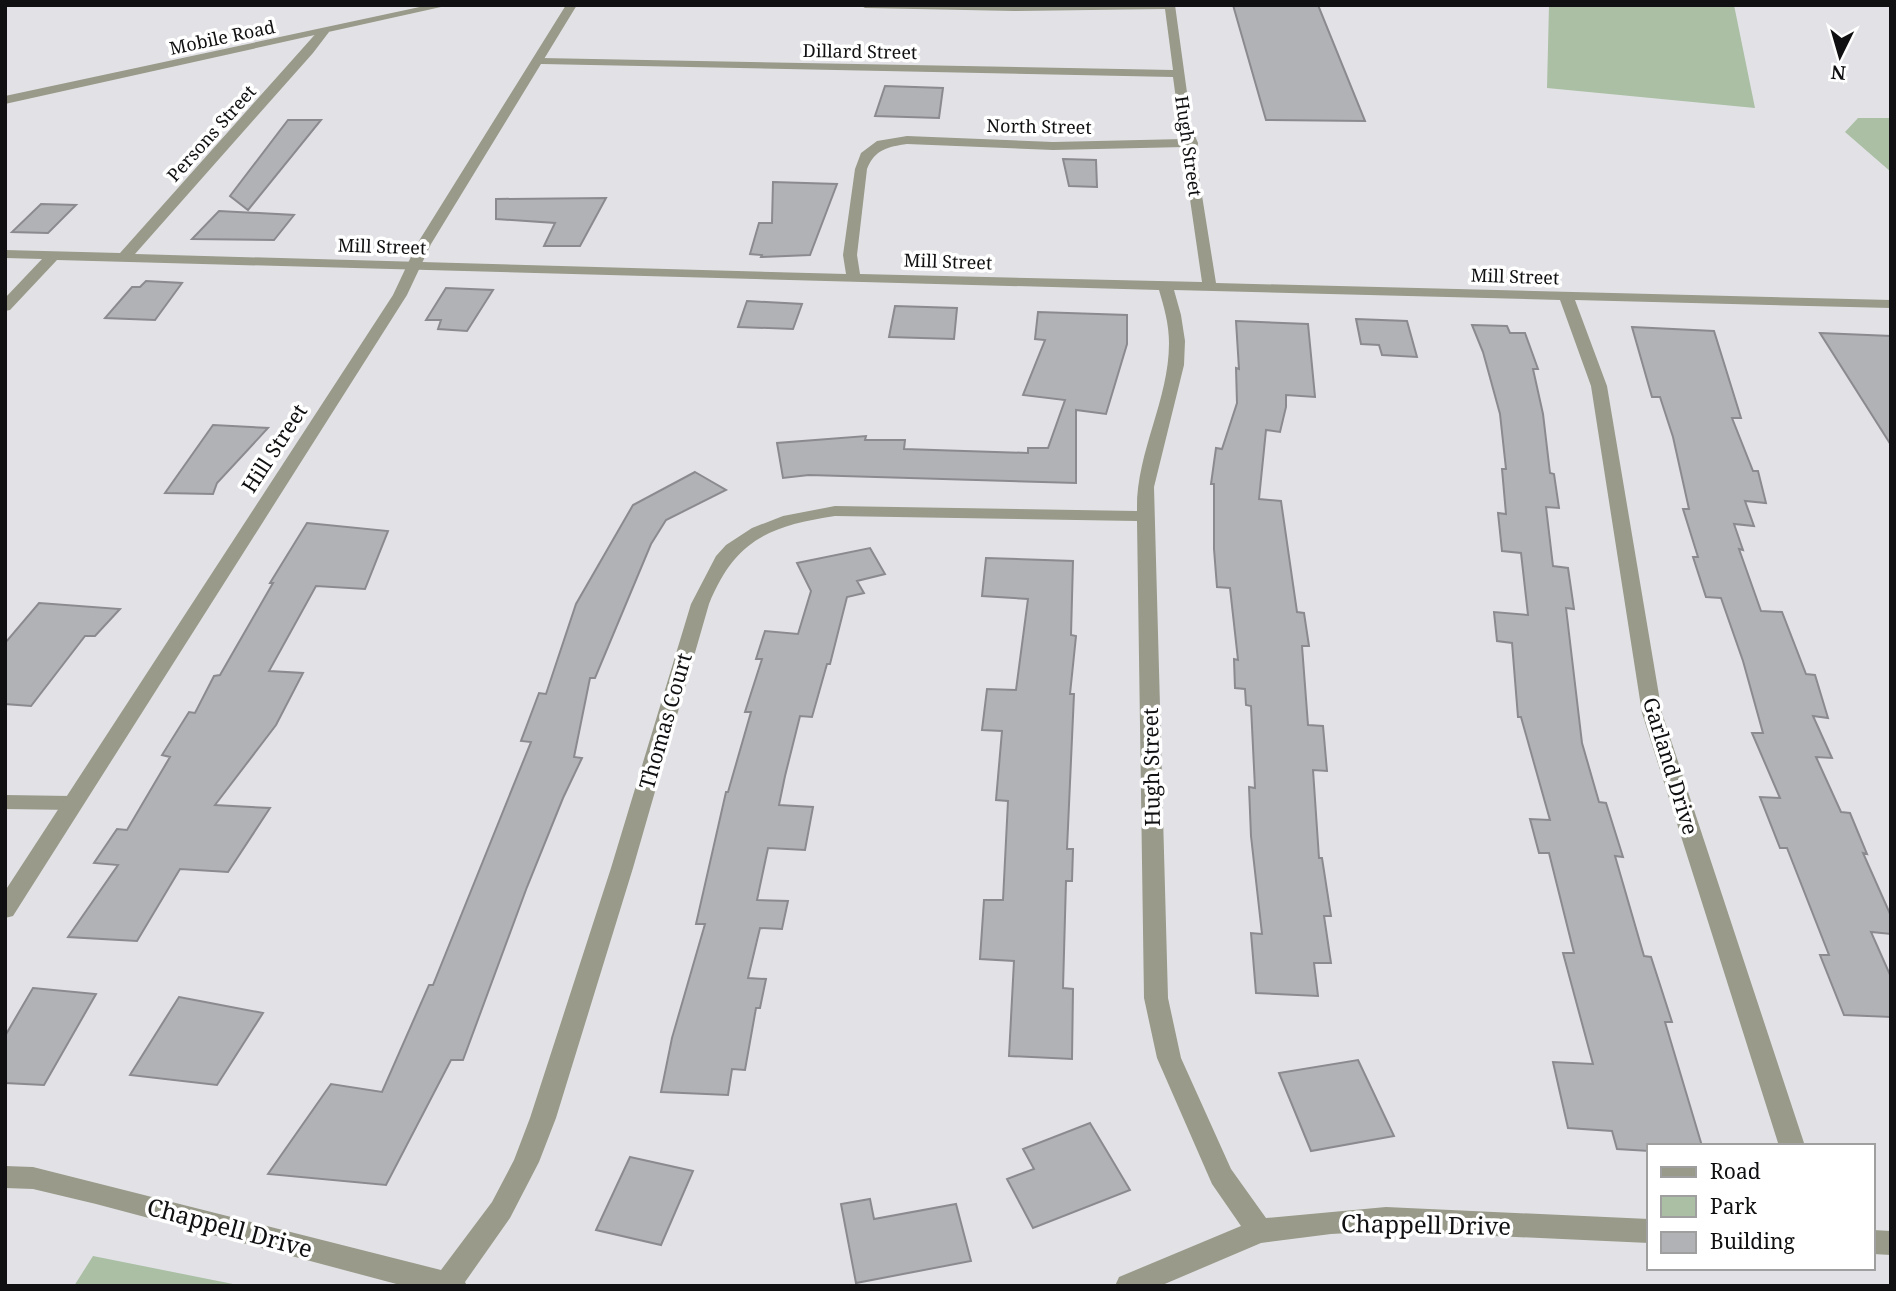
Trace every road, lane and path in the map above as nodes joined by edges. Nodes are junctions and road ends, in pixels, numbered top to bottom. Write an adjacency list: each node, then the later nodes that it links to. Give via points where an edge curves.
1 (445, 5): 5 (street, Mobile Road)
2 (572, 5): 6 (street, Hill Street)
3 (865, 5): 4 (street)
4 (1170, 6): 7 (street, Hugh Street)
5 (323, 32): 8 (street, Mobile Road); 12 (street, Persons Street)
6 (541, 61): 7 (street, Dillard Street); 13 (street, Hill Street, via 528,75)
7 (1179, 74): 9 (street, Hugh Street)
8 (5, 100)
9 (1192, 143): 14 (street, North Street, via 886,142 872,149 861,169 850,256); 16 (street, Hugh Street, via 1190,158)
10 (5, 254): 11 (street, Mill Street)
11 (54, 255): 12 (street, Mill Street); 19 (street)
12 (124, 257): 13 (street, Mill Street)
13 (413, 266): 14 (street, Mill Street); 22 (street, Hill Street, via 400,295)
14 (854, 278): 15 (street, Mill Street)
15 (1165, 286): 16 (street, Mill Street); 20 (street, Hugh Street, via 1175,312 1179,354 1149,456)
16 (1210, 287): 17 (street, Mill Street)
17 (1566, 296): 18 (street, Mill Street); 24 (street, Garland Drive, via 1599,386 1652,713)
18 (1891, 304)
19 (5, 307)
20 (1146, 516): 26 (street, Hugh Street, via 1156,998 1169,1058 1210,1152); 28 (street, Thomas Court, via 835,511 754,534 724,557 700,604 543,1118 501,1210)
21 (5, 802): 22 (street)
22 (72, 803): 23 (street, Hill Street)
23 (5, 910)
24 (1791, 1144)
25 (5, 1177): 28 (street, Chappell Drive, via 33,1178 96,1193)
26 (1259, 1231): 27 (street, Chappell Drive, via 1386,1219); 29 (street, Chappell Drive)
27 (1647, 1231)
28 (450, 1285)
29 (1129, 1286)

